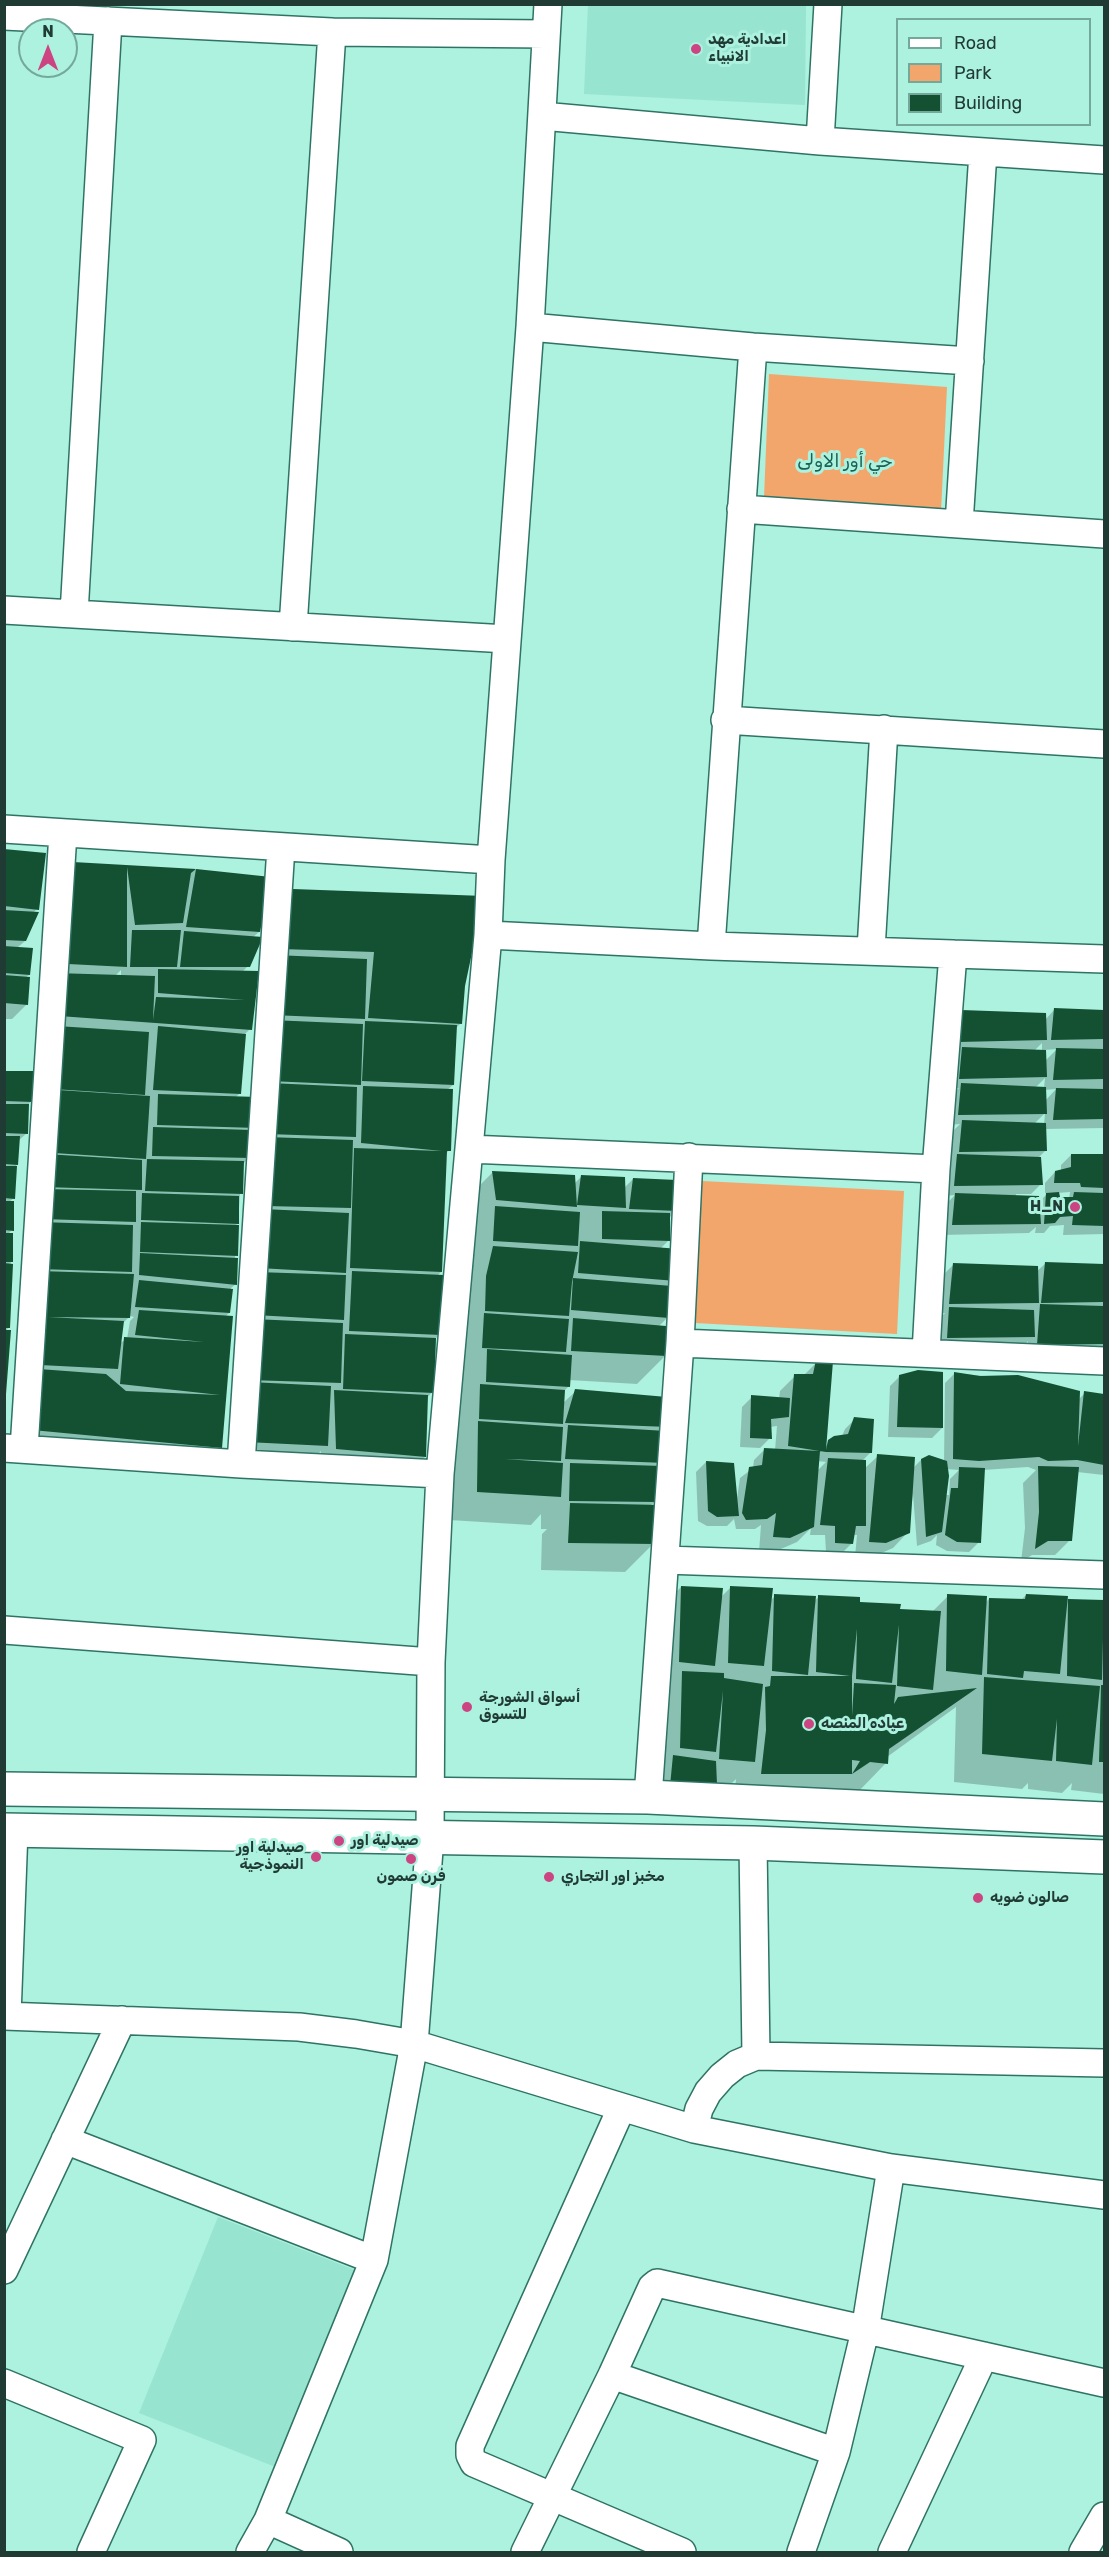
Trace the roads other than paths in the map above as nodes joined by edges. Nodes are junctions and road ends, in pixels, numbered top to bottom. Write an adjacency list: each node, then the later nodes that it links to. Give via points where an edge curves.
1 (548, 4): 6 (street)
2 (828, 4): 8 (street)
3 (4, 16): 4 (street)
4 (108, 21): 5 (street); 18 (street)
5 (332, 32): 6 (street); 19 (street)
6 (546, 34): 7 (street)
7 (542, 116): 8 (street); 11 (street)
8 (820, 141): 9 (street)
9 (983, 152): 10 (street); 13 (street)
10 (1104, 160)
11 (530, 327): 12 (street); 20 (street)
12 (753, 347): 13 (street); 14 (street)
13 (970, 361): 15 (street)
14 (741, 509): 15 (street); 21 (street)
15 (959, 524): 16 (street)
16 (1104, 534)
17 (4, 610): 18 (street)
18 (74, 614): 19 (street)
19 (293, 627): 20 (street)
20 (507, 639): 27 (street)
21 (725, 720): 22 (street); 29 (street)
22 (885, 729): 23 (street); 30 (street)
23 (1104, 744)
24 (4, 829): 25 (street)
25 (63, 833): 26 (street); 39 (street)
26 (281, 847): 27 (street); 40 (street)
27 (491, 860): 28 (street)
28 (488, 935): 29 (street); 33 (street)
29 (711, 946): 30 (street)
30 (872, 950): 31 (street)
31 (953, 954): 32 (street); 35 (street)
32 (1104, 960)
33 (469, 1149): 34 (street); 41 (street)
34 (689, 1157): 35 (street); 36 (street)
35 (936, 1169): 37 (street)
36 (680, 1343): 37 (street); 42 (street)
37 (926, 1353): 38 (street)
38 (1104, 1361)
39 (14, 1449): 40 (street)
40 (241, 1464): 41 (street)
41 (441, 1474): 45 (street)
42 (665, 1560): 43 (street); 48 (street)
43 (1104, 1575)
44 (4, 1630): 45 (street)
45 (431, 1662): 47 (street)
46 (4, 1789): 47 (street)
47 (429, 1793): 48 (street); 51 (street)
48 (648, 1797): 49 (street)
49 (1104, 1819)
50 (9, 1830): 51 (street); 54 (street)
51 (429, 1838): 52 (street); 56 (street)
52 (753, 1843): 53 (street); 57 (street)
53 (1104, 1857)
54 (6, 2016): 55 (street)
55 (122, 2020): 56 (street, via 299,2027); 61 (street)
56 (414, 2044): 59 (street); 64 (street)
57 (756, 2056): 58 (street); 60 (street, via 722,2076 699,2109)
58 (1104, 2063)
59 (621, 2109): 60 (street); 72 (street, via 470,2446 474,2463)
60 (694, 2129): 62 (street)
61 (65, 2140): 64 (street); 65 (street)
62 (891, 2168): 63 (street); 66 (street)
63 (1104, 2195)
64 (374, 2260): 73 (street)
65 (6, 2265)
66 (865, 2331): 67 (street); 68 (street, via 657,2283 651,2287); 71 (street)
67 (984, 2356): 69 (street); 81 (street)
68 (612, 2375): 71 (street); 72 (street)
69 (1104, 2382)
70 (4, 2383): 75 (street, via 142,2440)
71 (836, 2452): 80 (street)
72 (553, 2496): 78 (street); 79 (street)
73 (268, 2520): 76 (street); 77 (street)
74 (1103, 2522): 82 (street)
75 (91, 2553)
76 (250, 2553)
77 (339, 2553)
78 (525, 2553)
79 (682, 2553)
80 (801, 2553)
81 (892, 2553)
82 (1083, 2553)

